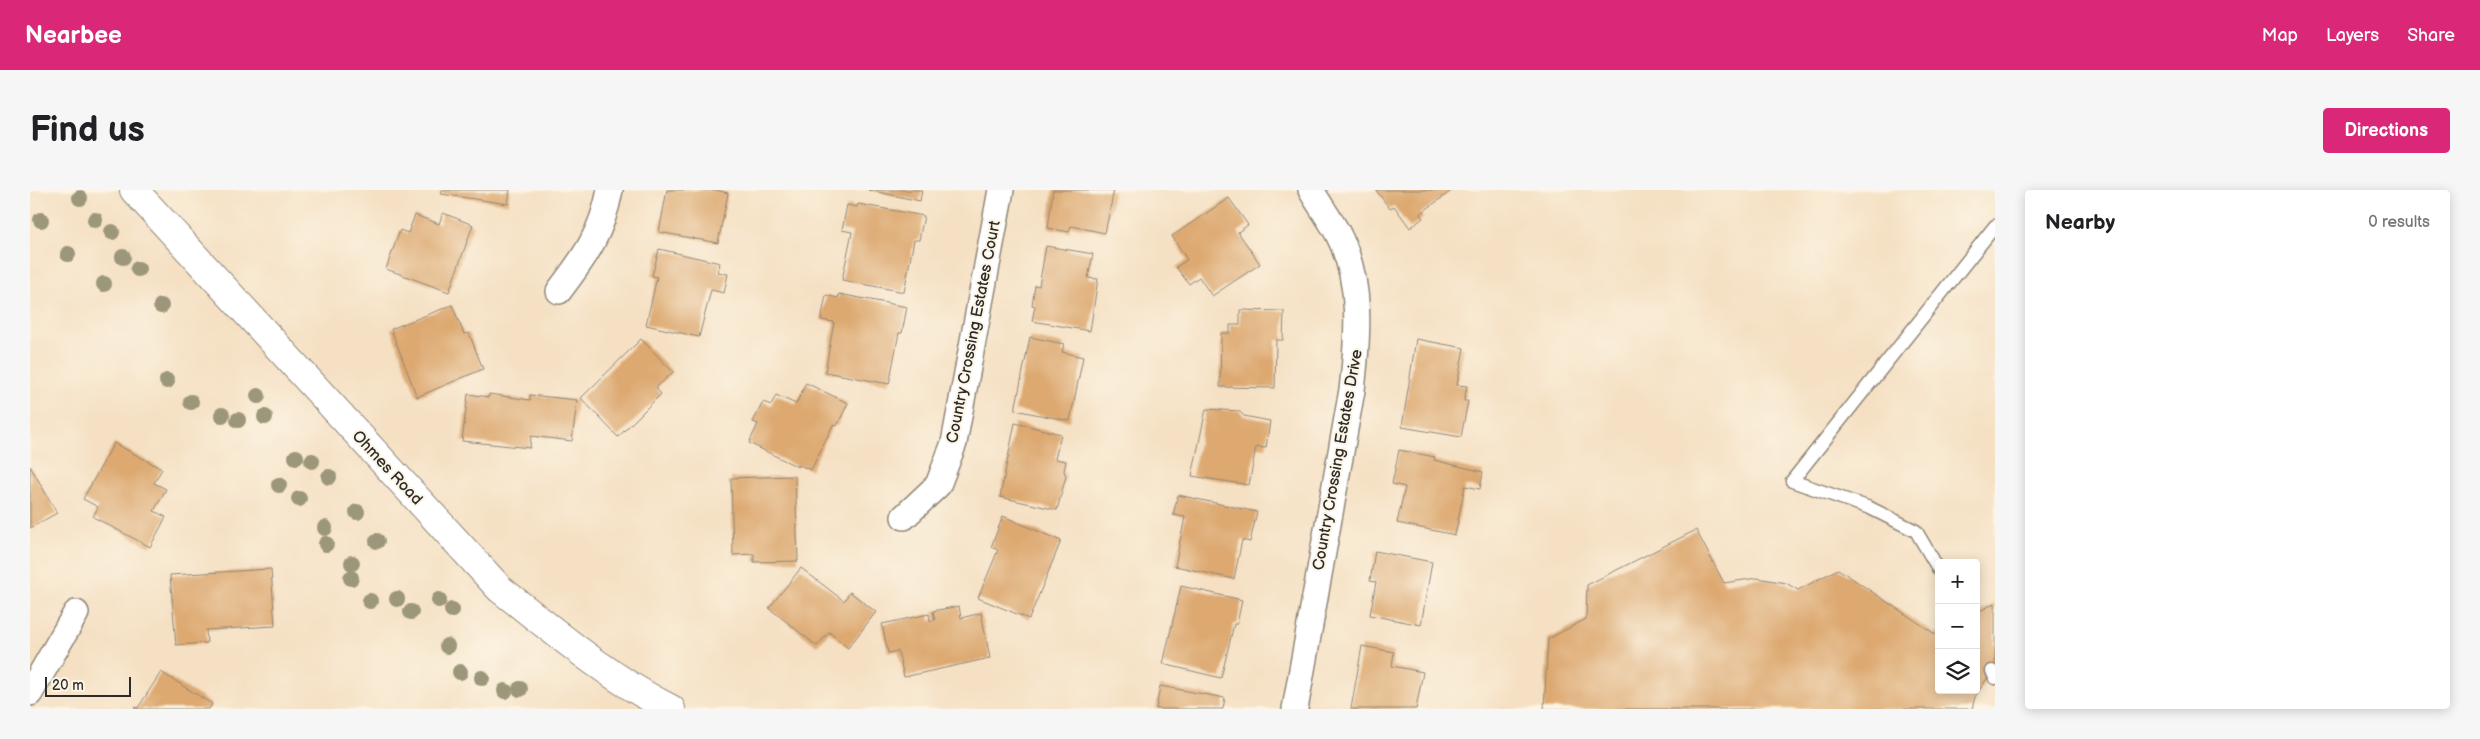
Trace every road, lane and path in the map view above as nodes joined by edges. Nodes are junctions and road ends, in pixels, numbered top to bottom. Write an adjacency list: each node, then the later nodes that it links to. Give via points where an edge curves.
1 (134, 190): 11 (main road, Ohmes Road, via 500,589 570,643 650,699)
2 (610, 190): 6 (street, via 606,212 587,255)
3 (1001, 190): 7 (street, Country Crossing Estates Court, via 954,443 938,485)
4 (1311, 190): 12 (street, Country Crossing Estates Drive, via 1338,234 1355,283 1358,338 1352,390)
5 (1995, 226): 8 (lane, via 1792,481 1870,508 1916,531)
6 (559, 291)
7 (904, 516)
8 (1935, 563)
9 (76, 613): 10 (street)
10 (30, 693)
11 (671, 709)
12 (1295, 709)

